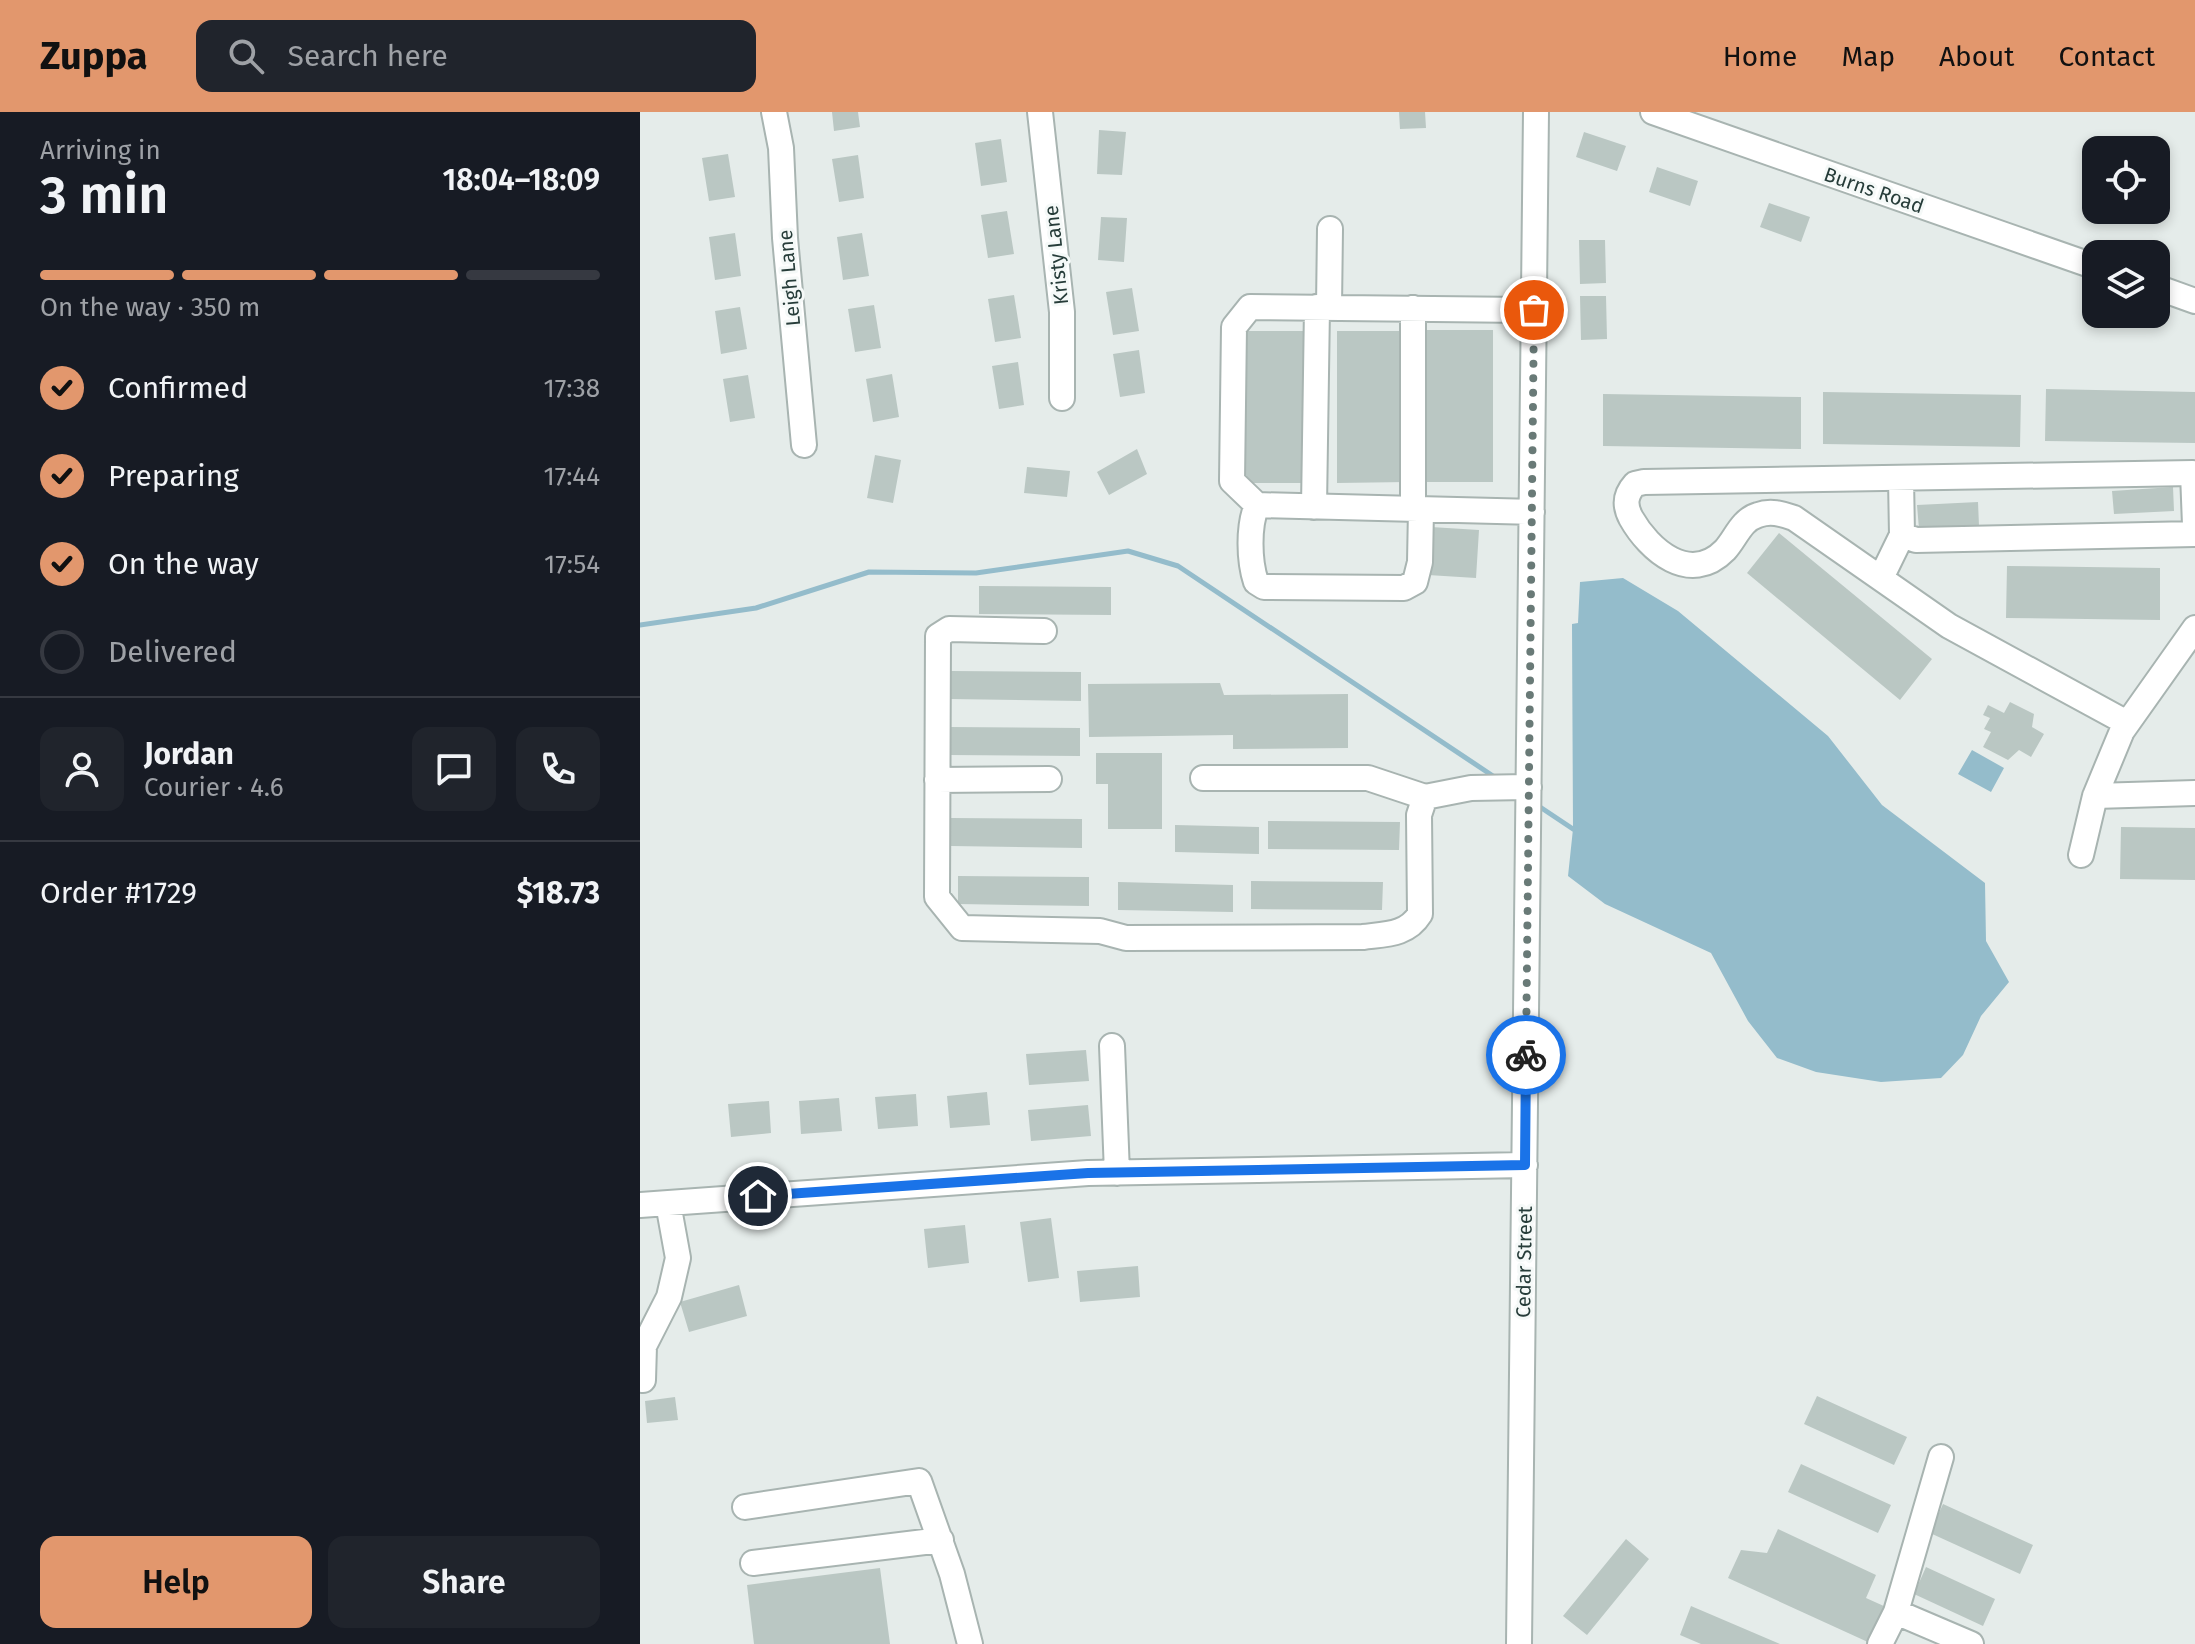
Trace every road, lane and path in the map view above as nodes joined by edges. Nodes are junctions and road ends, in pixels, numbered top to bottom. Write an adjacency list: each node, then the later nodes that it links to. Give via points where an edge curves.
1 (774, 112): 13 (street, Leigh Lane)
2 (1040, 112): 12 (street, Kristy Lane, via 1062,312)
3 (1536, 112): 11 (street, Cedar Street)
4 (1653, 112): 6 (street, Burns Road)
5 (1330, 229): 9 (street)
6 (2082, 262)
7 (2170, 292): 8 (street)
8 (2195, 301)
9 (1323, 307): 10 (street); 15 (street, via 1250,307 1234,327 1232,481); 16 (street)
10 (1413, 308): 11 (street); 17 (street)
11 (1534, 310): 18 (street, Cedar Street)
12 (1062, 398)
13 (804, 445)
14 (1901, 478): 19 (street, via 2193,473); 21 (street); 22 (street, via 1644,482 1635,484 1626,500 1641,537 1657,554 1676,563 1711,560 1723,553 1746,521 1775,512 1794,518)
15 (1257, 505): 16 (street); 17 (street, via 1252,570 1264,587 1404,588 1415,582 1420,562)
16 (1314, 507): 17 (street)
17 (1417, 509): 18 (street)
18 (1532, 512): 29 (street, Cedar Street)
19 (2195, 525)
20 (2195, 534): 21 (street, via 1916,540)
21 (1902, 535): 22 (street)
22 (1881, 578): 25 (street, via 1949,626)
23 (2195, 628): 25 (street)
24 (1044, 631): 28 (street, via 949,629 938,636)
25 (2127, 723): 31 (street)
26 (1203, 778): 32 (street, via 1368,778)
27 (1049, 779): 28 (street)
28 (937, 780): 32 (street, via 937,897 962,928 1100,931 1126,938 1363,937 1413,925 1420,914 1419,815)
29 (1529, 787): 32 (street, via 1471,788); 35 (street, Cedar Street)
30 (2195, 793): 31 (street)
31 (2095, 796): 33 (street)
32 (1425, 797)
33 (2081, 855)
34 (1112, 1046): 36 (street)
35 (1525, 1165): 36 (street); 46 (street, Cedar Street)
36 (1117, 1173): 37 (street)
37 (668, 1203): 38 (street); 39 (street, via 678,1258 669,1297 644,1346)
38 (640, 1205)
39 (643, 1380)
40 (1941, 1457): 44 (street)
41 (745, 1507): 42 (street, via 919,1481)
42 (941, 1540): 43 (street); 45 (street)
43 (753, 1563)
44 (1896, 1612): 47 (street); 48 (street)
45 (970, 1644)
46 (1519, 1644)
47 (1880, 1644)
48 (1971, 1644)

